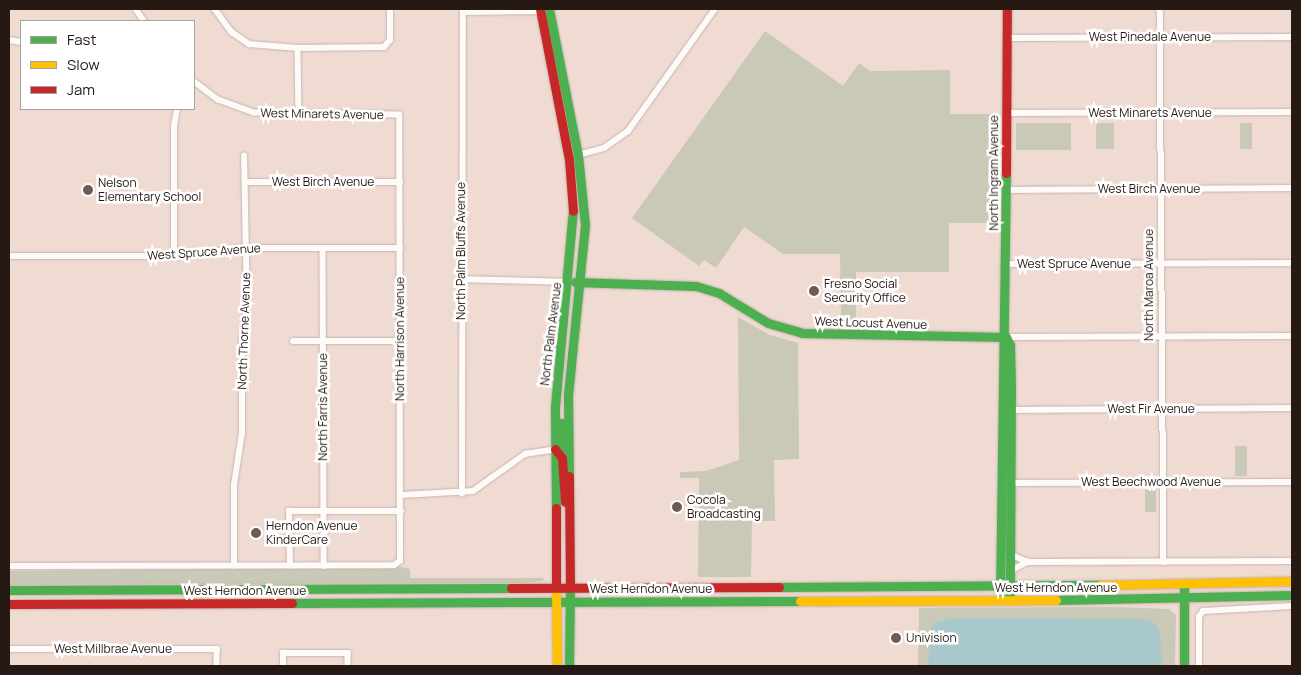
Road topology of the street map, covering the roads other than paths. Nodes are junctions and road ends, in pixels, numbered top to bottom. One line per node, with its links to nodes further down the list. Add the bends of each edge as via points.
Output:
1 (136, 9): 9 (street)
2 (390, 9): 13 (street, via 388,44 379,48)
3 (715, 9): 22 (street, via 628,131 604,148)
4 (1007, 9): 12 (main road, North Ingram Avenue)
5 (1160, 9): 10 (street, North Maroa Avenue)
6 (218, 10): 13 (street, via 232,32 249,44)
7 (463, 10): 8 (street); 37 (street, North Palm Bluffs Avenue)
8 (545, 10): 15 (main road, North Palm Avenue); 22 (main road, North Palm Avenue)
9 (143, 20)
10 (1160, 37): 11 (street, West Pinedale Avenue); 12 (street, West Pinedale Avenue); 19 (street, North Maroa Avenue)
11 (1292, 37)
12 (1007, 38): 18 (main road, North Ingram Avenue)
13 (298, 48): 21 (street)
14 (195, 83): 21 (street, West Minarets Avenue, via 218,100 240,110)
15 (554, 88): 22 (main road, via 563,109 573,152); 38 (main road, North Palm Avenue, via 573,188)
16 (177, 110): 33 (street, via 174,126)
17 (1292, 112): 19 (street, West Minarets Avenue)
18 (1007, 113): 19 (street, West Minarets Avenue); 28 (main road, North Ingram Avenue)
19 (1161, 113): 27 (street, North Maroa Avenue)
20 (399, 115): 21 (street, West Minarets Avenue); 25 (street, North Harrison Avenue)
21 (299, 116)
22 (578, 155): 38 (main road, North Palm Avenue, via 585,225)
23 (244, 156): 24 (street, North Thorne Avenue)
24 (247, 182): 25 (street, West Birch Avenue); 29 (street, North Thorne Avenue)
25 (400, 182): 31 (street, North Harrison Avenue)
26 (1292, 188): 27 (street, West Birch Avenue)
27 (1161, 189): 28 (street, West Birch Avenue); 36 (street, North Maroa Avenue)
28 (1006, 190): 35 (main road, North Ingram Avenue)
29 (247, 248): 30 (street, West Spruce Avenue); 33 (street, West Spruce Avenue); 67 (street, North Thorne Avenue, via 247,308 242,340 242,433 234,485)
30 (323, 248): 31 (street, West Spruce Avenue); 43 (street, North Farris Avenue)
31 (400, 248): 44 (street, North Harrison Avenue)
32 (9, 256): 33 (street, West Spruce Avenue)
33 (174, 256)
34 (1292, 263): 36 (street, West Spruce Avenue)
35 (1007, 264): 36 (street, West Spruce Avenue); 40 (main road, North Ingram Avenue)
36 (1162, 264): 41 (street, North Maroa Avenue)
37 (461, 279): 38 (street, West Locust Avenue); 55 (street, North Palm Bluffs Avenue)
38 (575, 282): 40 (main road, West Locust Avenue, via 696,286 719,293 766,322 802,333); 45 (main road, North Palm Avenue); 50 (main road, North Palm Avenue)
39 (1292, 336): 41 (street, West Locust Avenue)
40 (1006, 337): 41 (street, West Locust Avenue); 48 (main road, North Ingram Avenue, via 1010,345); 51 (main road, North Ingram Avenue, via 1002,346)
41 (1162, 337): 47 (street, North Maroa Avenue)
42 (293, 341): 43 (street)
43 (323, 341): 44 (street); 57 (street, North Farris Avenue)
44 (400, 341): 56 (street, North Harrison Avenue)
45 (557, 388): 49 (main road, North Palm Avenue); 50 (main road, via 561,396 562,442)
46 (1292, 408): 47 (street, West Fir Avenue)
47 (1163, 409): 48 (street, West Fir Avenue); 52 (street, North Maroa Avenue)
48 (1010, 410): 54 (main road, North Ingram Avenue)
49 (555, 449): 55 (street, via 529,452 484,486); 59 (main road, via 562,458 563,498); 75 (main road, North Palm Avenue)
50 (568, 451): 59 (main road, North Palm Avenue)
51 (1001, 466): 60 (main road, via 1006,472); 73 (main road, North Ingram Avenue)
52 (1163, 482): 53 (street, West Beechwood Avenue); 54 (street, West Beechwood Avenue); 65 (street, North Maroa Avenue)
53 (1292, 482)
54 (1010, 483): 60 (main road, North Ingram Avenue)
55 (462, 494): 56 (street)
56 (401, 495): 58 (street, North Harrison Avenue)
57 (323, 511): 58 (street); 68 (street, via 289,511); 69 (street, North Farris Avenue)
58 (401, 511): 63 (street, North Harrison Avenue)
59 (569, 512): 76 (main road, North Palm Avenue)
60 (1009, 515): 61 (main road, North Ingram Avenue)
61 (1010, 553): 64 (street, West Herndon Avenue); 70 (main road, North Ingram Avenue)
62 (1292, 561): 65 (street, West Herndon Avenue)
63 (399, 562): 69 (street, West Herndon Avenue)
64 (1028, 562): 65 (street, West Herndon Avenue); 70 (street, West Herndon Avenue)
65 (1164, 562)
66 (9, 566): 67 (street, West Herndon Avenue)
67 (234, 566): 68 (street, West Herndon Avenue)
68 (290, 566): 69 (street, West Herndon Avenue)
69 (324, 566)
70 (1010, 571): 74 (main road, North Ingram Avenue)
71 (1292, 581): 72 (main road, West Herndon Avenue)
72 (1184, 585): 74 (main road, West Herndon Avenue); 81 (main road)
73 (999, 586): 74 (main road, West Herndon Avenue); 76 (main road, West Herndon Avenue); 79 (main road, North Ingram Avenue)
74 (1010, 586): 80 (main road, North Ingram Avenue)
75 (556, 587): 76 (main road, West Herndon Avenue); 77 (main road, West Herndon Avenue); 82 (main road, North Palm Avenue)
76 (570, 587): 83 (main road, North Palm Avenue)
77 (9, 590)
78 (1292, 596): 81 (main road, West Herndon Avenue)
79 (1000, 600): 80 (main road, West Herndon Avenue); 83 (main road, West Herndon Avenue)
80 (1010, 600): 81 (main road, West Herndon Avenue)
81 (1184, 600): 92 (main road)
82 (556, 602): 83 (main road, West Herndon Avenue); 84 (main road, West Herndon Avenue); 90 (main road, North Palm Avenue)
83 (570, 602): 91 (main road, North Palm Avenue)
84 (9, 604)
85 (1292, 606): 93 (street, via 1203,611 1199,617)
86 (9, 649): 87 (street, West Millbrae Avenue, via 217,649)
87 (217, 666)
88 (283, 666): 89 (street, via 283,653 348,653)
89 (348, 666)
90 (557, 666)
91 (570, 666)
92 (1184, 666)
93 (1199, 666)

